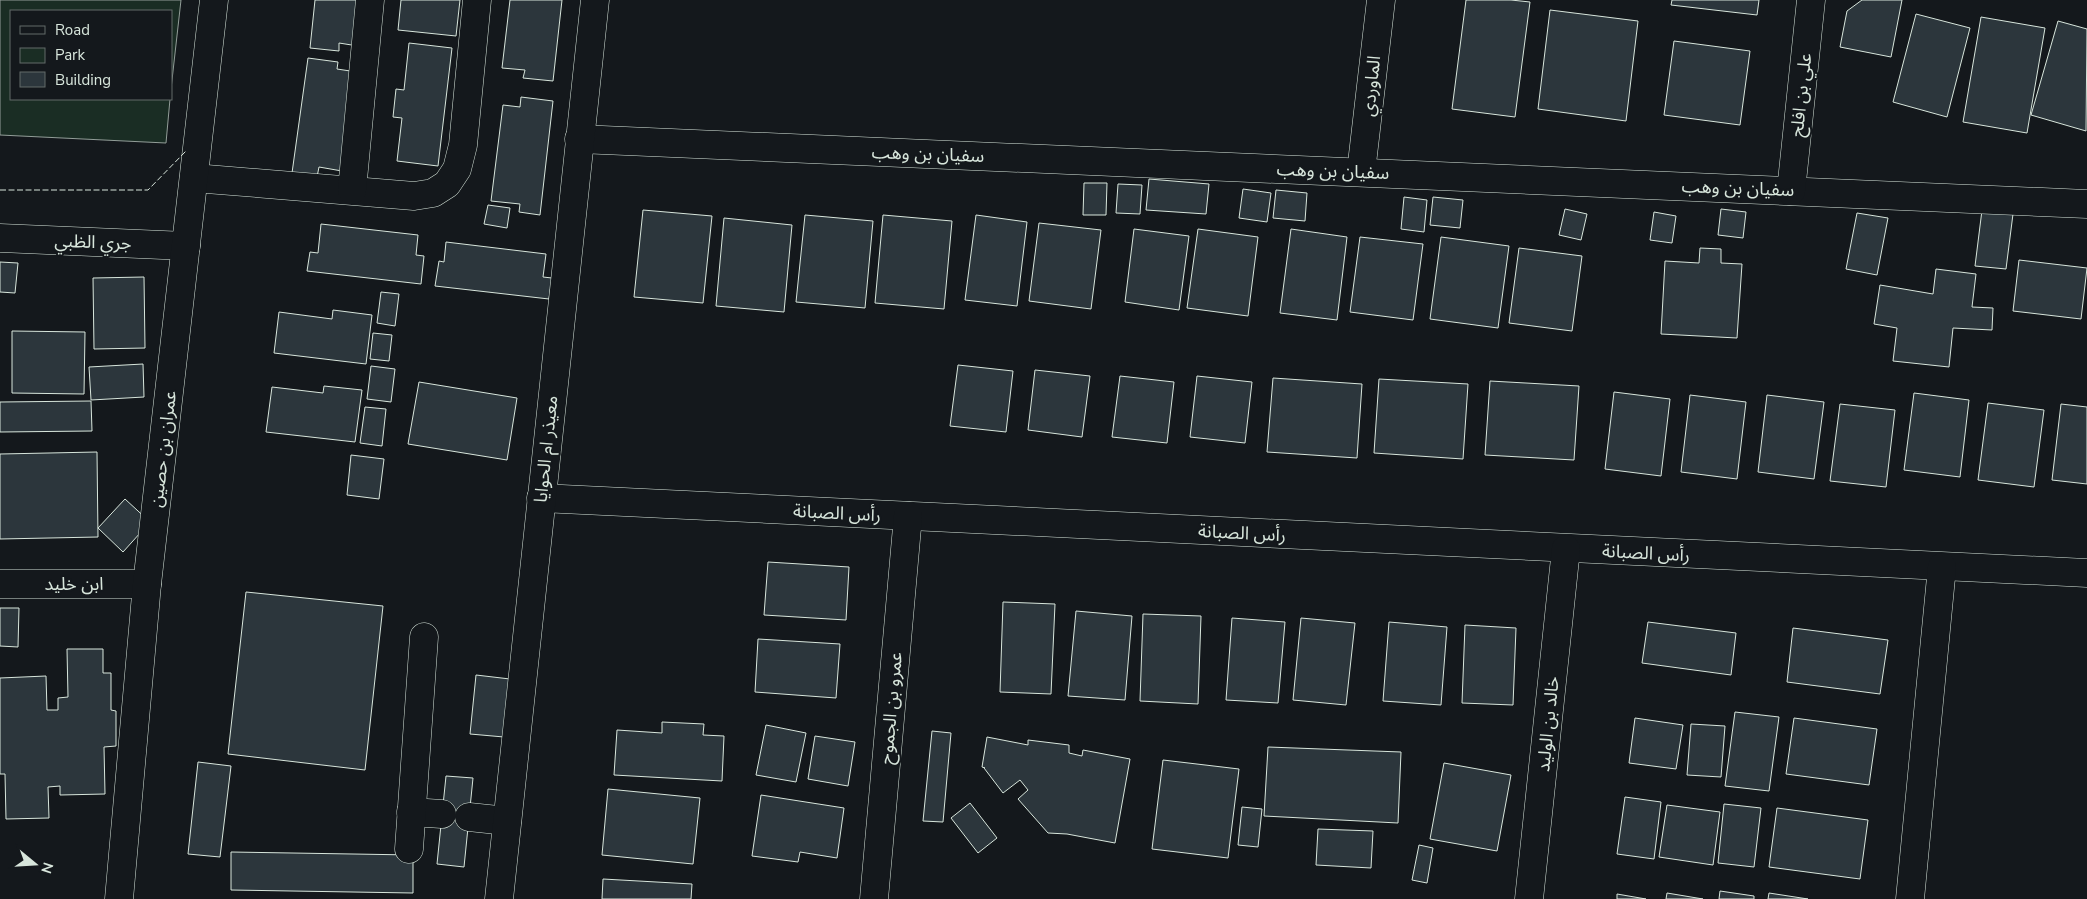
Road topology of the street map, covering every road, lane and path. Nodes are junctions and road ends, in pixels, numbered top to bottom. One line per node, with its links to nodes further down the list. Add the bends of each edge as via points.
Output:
1 (214, 0): 9 (street, عمران بن حصين)
2 (370, 0): 10 (street)
3 (477, 0): 10 (street, via 463,145 457,169 447,184 433,193 414,196)
4 (595, 0): 7 (street, معيذر ام الحوايا)
5 (1381, 0): 8 (street, الماوردي)
6 (1811, 0): 11 (street, علي بن افلح)
7 (579, 139): 8 (street, سفيان بن وهب); 15 (street, معيذر ام الحوايا)
8 (1361, 172): 11 (street, سفيان بن وهب)
9 (194, 178): 10 (street); 14 (street, عمران بن حصين)
10 (352, 190)
11 (1791, 191): 12 (street, سفيان بن وهب)
12 (2087, 204)
13 (0, 238): 14 (street, جري الظبي)
14 (186, 246): 21 (street, عمران بن حصين)
15 (541, 498): 16 (street, رأس الصبانة); 26 (street, معيذر ام الحوايا)
16 (908, 516): 17 (street, رأس الصبانة); 30 (street, عمرو بن الجموح)
17 (1566, 549): 18 (street, رأس الصبانة); 31 (street, خالد بن الوليد)
18 (1942, 567): 19 (street, رأس الصبانة); 32 (street)
19 (2087, 573)
20 (0, 584): 21 (street, ابن خليد)
21 (147, 584): 28 (street, عمران بن حصين)
22 (424, 638): 23 (street)
23 (411, 812): 24 (street); 27 (street)
24 (442, 814)
25 (469, 817): 26 (street)
26 (507, 821): 29 (street, معيذر ام الحوايا)
27 (409, 849)
28 (119, 899)
29 (499, 899)
30 (874, 899)
31 (1529, 899)
32 (1910, 899)

